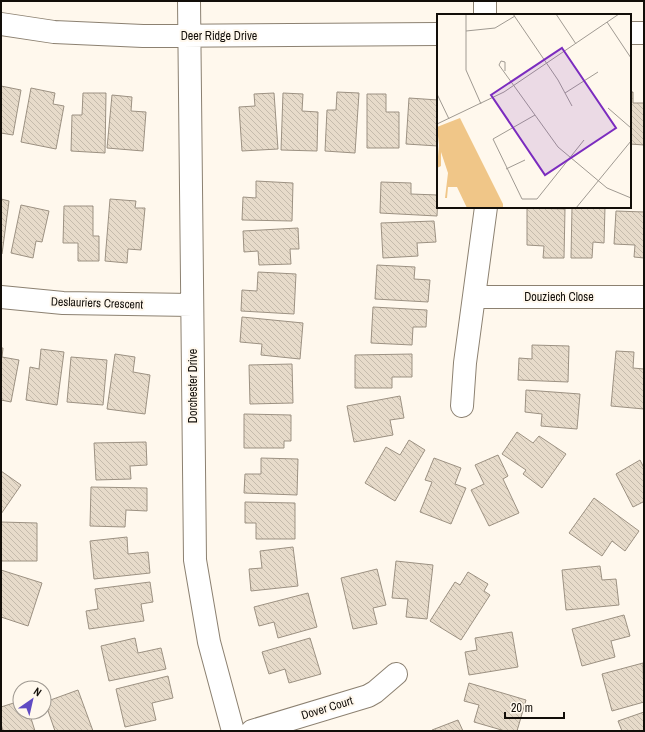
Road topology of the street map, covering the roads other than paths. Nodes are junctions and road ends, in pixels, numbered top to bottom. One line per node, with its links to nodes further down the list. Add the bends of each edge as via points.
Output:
1 (189, 1): 8 (street, Dorchester Drive)
2 (485, 1): 3 (street)
3 (485, 14)
4 (1, 24): 8 (street, Deer Ridge Drive, via 54,32)
5 (631, 33): 6 (street)
6 (644, 33)
7 (437, 34): 8 (street, Deer Ridge Drive)
8 (189, 36): 13 (street, Dorchester Drive)
9 (486, 208): 11 (street)
10 (1, 297): 13 (street, Deslauriers Crescent, via 71,304)
11 (474, 297): 12 (street, Douziech Close); 14 (street)
12 (644, 297)
13 (192, 305): 16 (street, Dorchester Drive, via 195,560 209,642)
14 (462, 406)
15 (396, 674): 17 (street, Dover Court, via 368,696)
16 (233, 731)
17 (252, 731)

